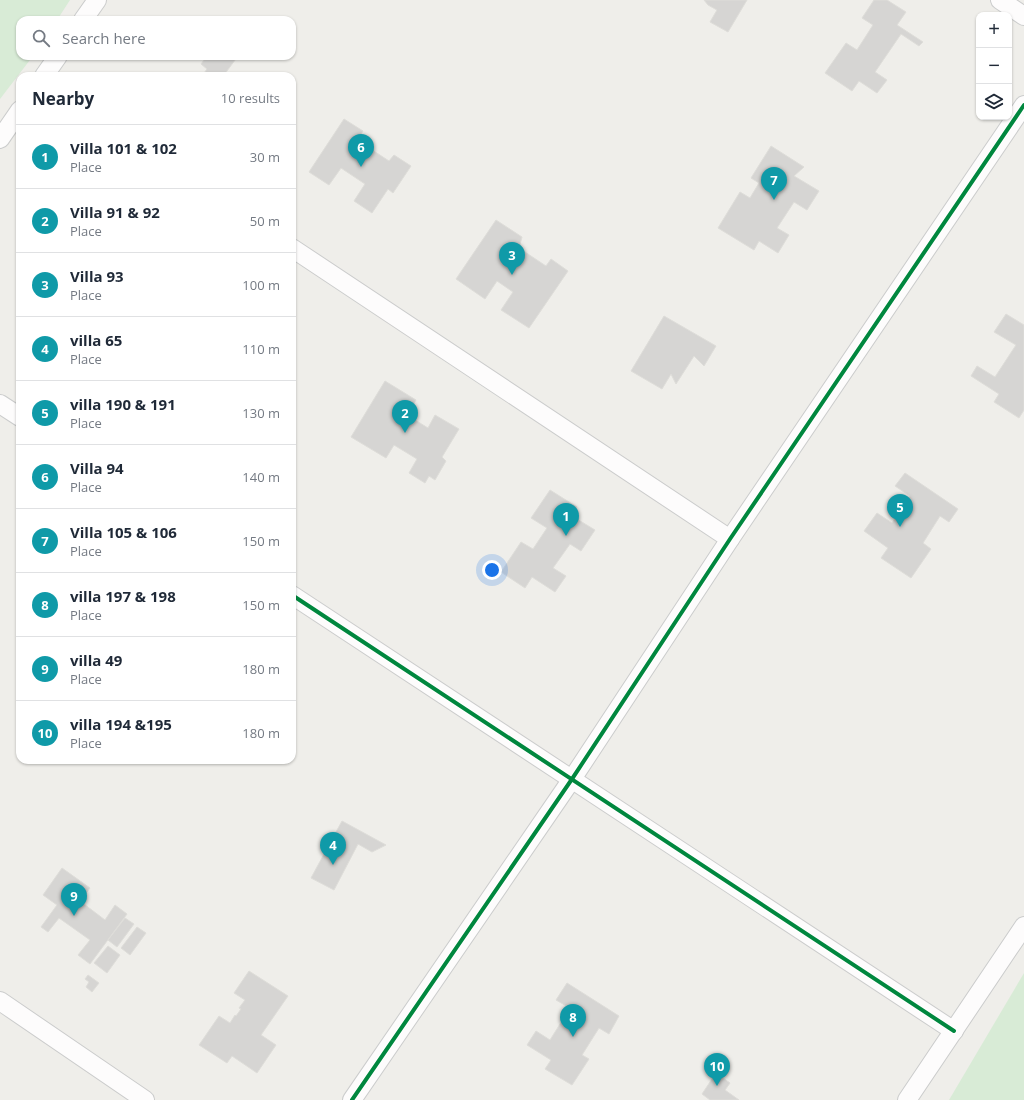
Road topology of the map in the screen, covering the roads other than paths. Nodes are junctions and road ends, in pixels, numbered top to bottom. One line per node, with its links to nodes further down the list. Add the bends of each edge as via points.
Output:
1 (97, 0): 3 (street)
2 (1000, 0): 4 (street)
3 (86, 16)
4 (1024, 16)
5 (55, 60): 6 (street)
6 (47, 72)
7 (1024, 105): 13 (street)
8 (16, 116): 9 (street)
9 (0, 139)
10 (296, 251): 13 (street)
11 (0, 404): 12 (street)
12 (16, 414)
13 (730, 539): 15 (street)
14 (296, 598): 15 (street)
15 (572, 779): 18 (street); 20 (street)
16 (1024, 926): 18 (street)
17 (0, 1001): 19 (street)
18 (954, 1031): 21 (street)
19 (145, 1100)
20 (352, 1100)
21 (907, 1100)

